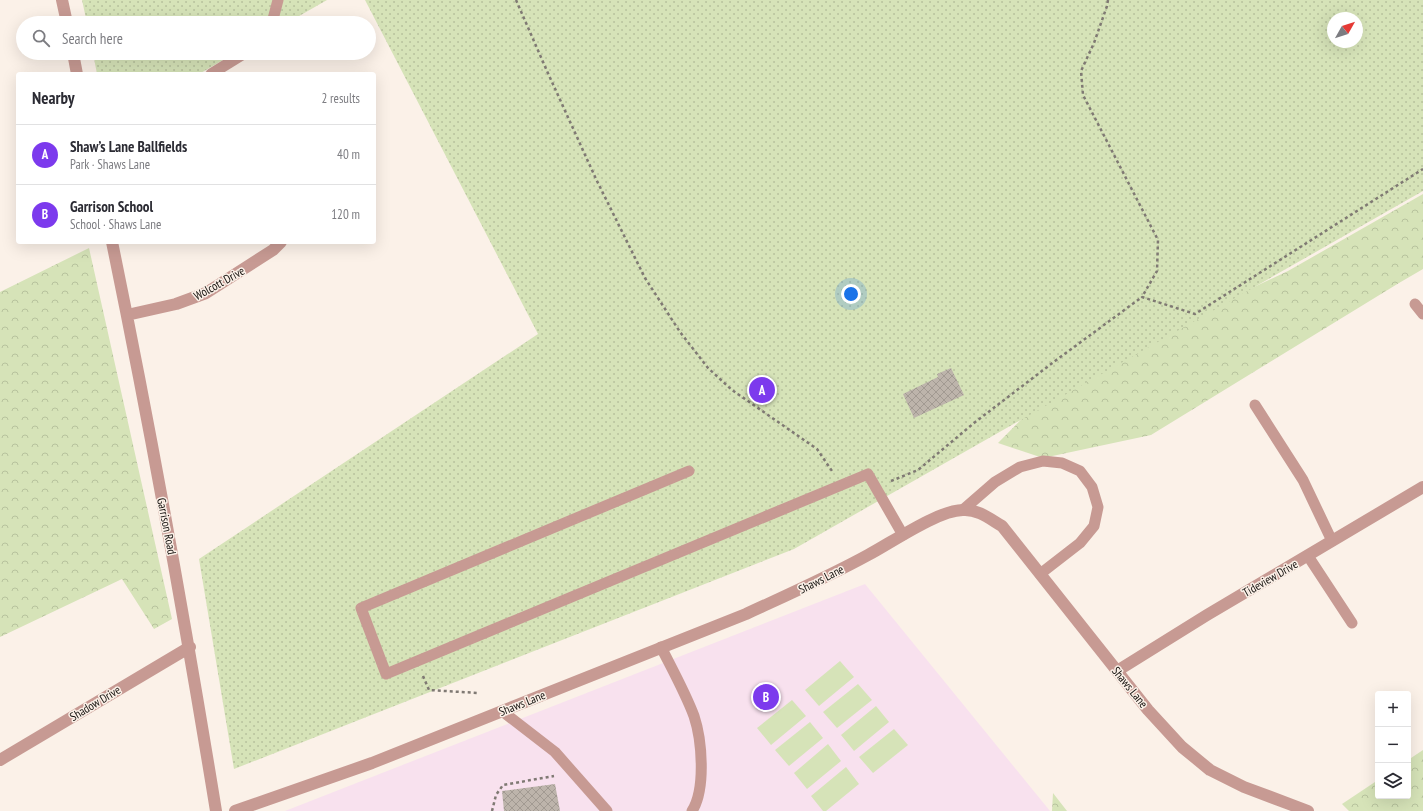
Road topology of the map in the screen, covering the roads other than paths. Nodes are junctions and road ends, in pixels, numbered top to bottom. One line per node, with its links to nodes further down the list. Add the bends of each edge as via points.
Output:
1 (62, 0): 3 (street)
2 (278, 0): 4 (lane)
3 (65, 16)
4 (274, 16)
5 (74, 60): 7 (street)
6 (234, 60): 8 (lane)
7 (77, 72)
8 (214, 72)
9 (112, 244): 13 (street, Garrison Road)
10 (279, 244): 13 (street, Wolcott Drive, via 206,293 176,304)
11 (1415, 304): 12 (lane)
12 (1423, 314)
13 (127, 315): 23 (street, Garrison Road)
14 (1255, 405): 19 (lane, via 1303,480)
15 (689, 471): 18 (lane, via 361,608 386,674 868,474)
16 (1423, 487): 19 (street, Tideview Drive)
17 (964, 509): 18 (street, Shaws Lane, via 945,513); 21 (street, Shaws Lane, via 984,514 1002,526); 21 (lane, via 995,482 1020,467 1043,460 1062,463 1080,471 1092,487 1098,507 1094,526 1080,544)
18 (903, 535): 24 (street, Shaws Lane, via 795,592)
19 (1332, 541): 20 (street, Tideview Drive)
20 (1308, 556): 22 (lane); 25 (street, Tideview Drive, via 1206,615)
21 (1040, 574): 25 (street, Shaws Lane)
22 (1352, 623)
23 (190, 647): 27 (street, Shadow Drive); 28 (street, Garrison Road)
24 (661, 647): 26 (street, Shaws Lane); 31 (lane, via 694,716 700,743 700,790)
25 (1117, 671): 32 (street, Shaws Lane, via 1182,747 1210,770 1244,787)
26 (502, 711): 29 (street, Shaws Lane, via 372,763); 30 (lane, via 555,752)
27 (0, 760)
28 (216, 811)
29 (235, 811)
30 (607, 811)
31 (692, 811)
32 (1308, 811)

